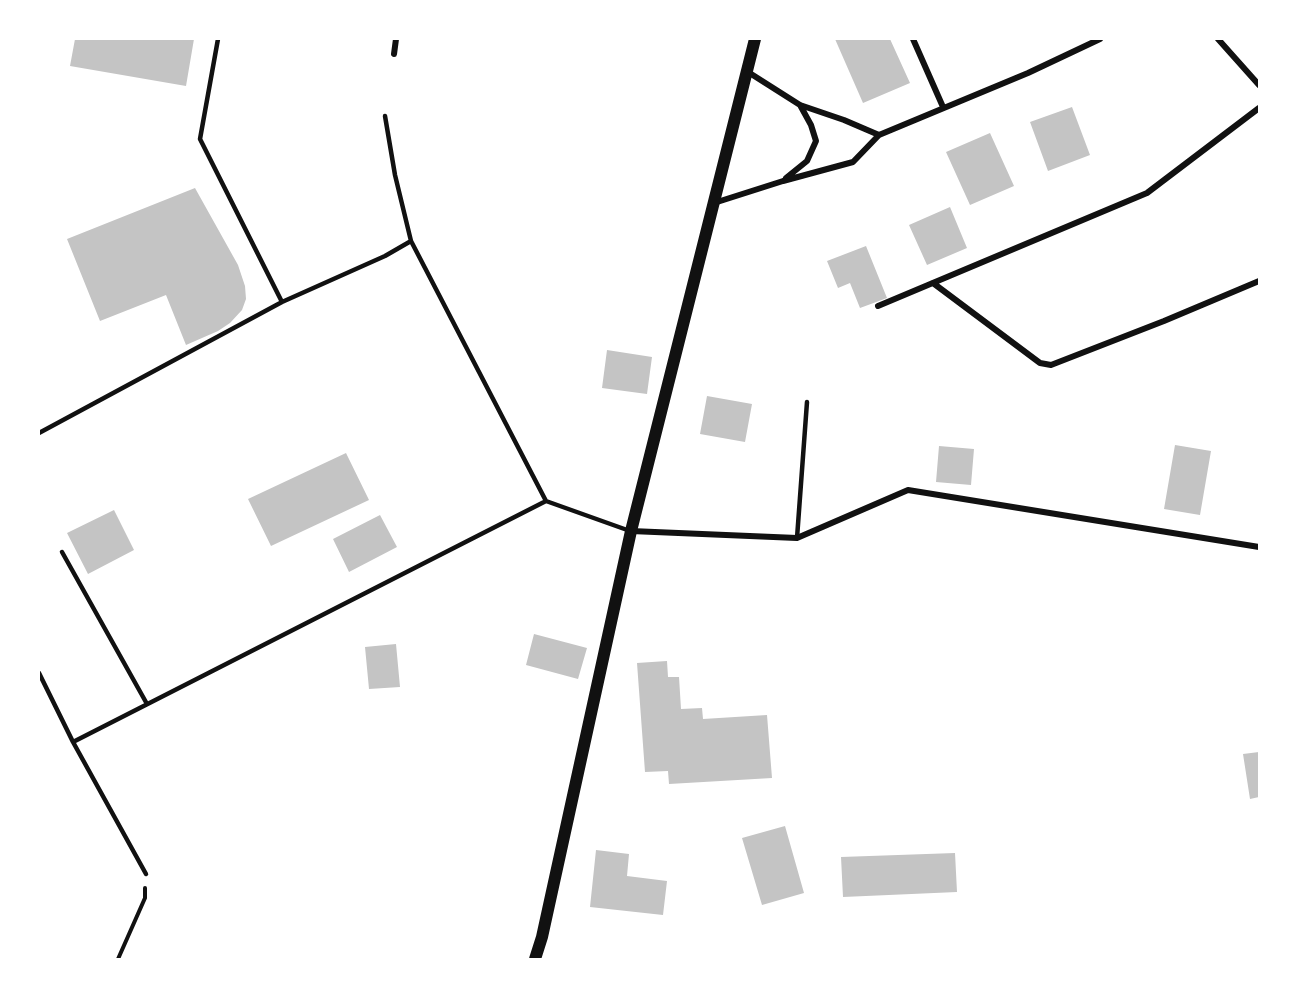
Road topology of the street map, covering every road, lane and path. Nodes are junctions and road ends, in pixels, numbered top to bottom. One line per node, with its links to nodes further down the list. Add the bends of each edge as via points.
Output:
1 (218, 39): 20 (lane, via 200,139)
2 (396, 39): 7 (street)
3 (755, 39): 8 (main road)
4 (913, 39): 11 (street)
5 (1100, 39): 11 (street)
6 (1218, 39): 9 (street)
7 (394, 54)
8 (748, 72): 10 (street); 16 (main road)
9 (1259, 85)
10 (800, 105): 14 (street); 15 (street, via 816,141 807,161)
11 (943, 107): 14 (street)
12 (1259, 108): 19 (street, via 1147,193)
13 (386, 116): 17 (lane, via 394,175)
14 (879, 135): 15 (street, via 853,162)
15 (783, 181): 16 (street)
16 (714, 203): 25 (main road)
17 (411, 242): 20 (lane); 24 (lane)
18 (1259, 281): 19 (street, via 1052,365 1040,363)
19 (933, 283): 21 (street)
20 (282, 302): 23 (lane)
21 (878, 306)
22 (807, 402): 26 (lane)
23 (39, 434)
24 (546, 501): 25 (lane); 30 (lane)
25 (632, 531): 26 (street); 34 (main road)
26 (797, 537): 27 (street, via 908,490)
27 (1259, 547)
28 (62, 552): 30 (lane)
29 (39, 673): 31 (lane)
30 (147, 704): 31 (lane)
31 (73, 742): 32 (lane)
32 (146, 874): 33 (path, via 145,898)
33 (118, 959)
34 (536, 959)

